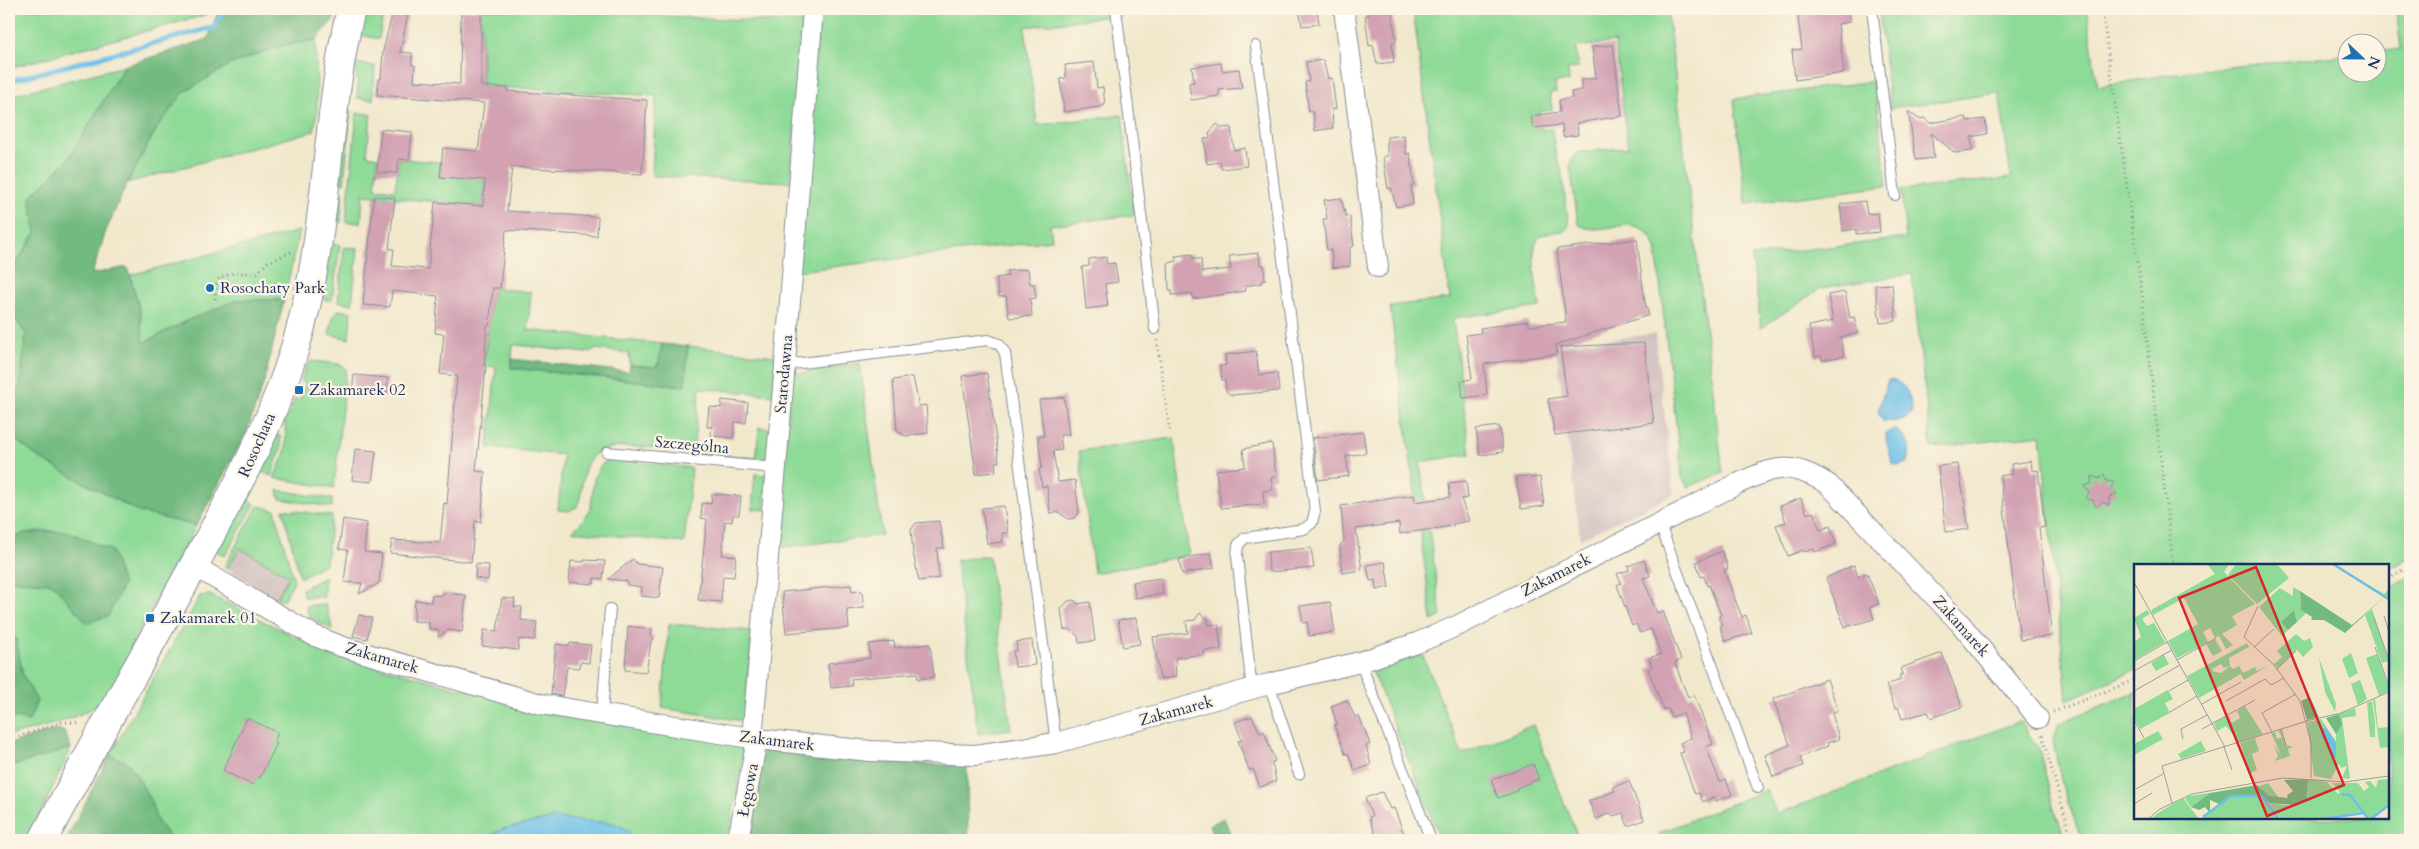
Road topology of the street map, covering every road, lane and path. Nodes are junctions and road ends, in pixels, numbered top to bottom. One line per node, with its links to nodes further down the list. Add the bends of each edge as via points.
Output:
1 (351, 9): 9 (street, Rosochata, via 340,54)
2 (813, 9): 13 (street, Starodawna)
3 (1116, 9): 12 (lane)
4 (1344, 9): 10 (street)
5 (1872, 9): 8 (lane)
6 (2102, 9): 18 (path, via 2141,286)
7 (1256, 46): 25 (lane, via 1315,511 1312,523 1304,529 1245,538 1238,545 1237,556)
8 (1895, 195)
9 (318, 236): 11 (path, via 304,247 268,262 257,273 234,273 219,278); 19 (street, Rosochata, via 300,333 271,416 246,471)
10 (1378, 267)
11 (215, 299)
12 (1155, 330): 14 (path)
13 (785, 365): 16 (street, Starodawna); 31 (lane, via 988,340 999,344 1005,352)
14 (1170, 432)
15 (607, 452): 16 (lane, Szczególna)
16 (775, 468): 29 (street, Starodawna)
17 (1659, 522): 23 (street, Zakamarek, via 1459,625 1418,643); 27 (street, Zakamarek, via 1770,469 1790,468 1811,474 1828,484 1959,622); 33 (lane)
18 (2172, 564)
19 (194, 566): 26 (street, Zakamarek, via 314,635 340,646 541,704); 28 (street, Rosochata)
20 (2410, 566): 21 (path)
21 (2389, 577)
22 (610, 609): 26 (lane)
23 (1360, 662): 25 (street, Zakamarek); 36 (lane)
24 (2134, 680): 27 (path)
25 (1260, 687): 31 (street, Zakamarek); 32 (lane)
26 (602, 714): 29 (street, Zakamarek)
27 (2038, 718): 37 (path)
28 (101, 734): 30 (path, via 78,721 62,722); 34 (street, Rosochata)
29 (755, 739): 31 (street, Zakamarek, via 870,752 975,755); 35 (street, Łęgowa)
30 (9, 740)
31 (1056, 743)
32 (1299, 774)
33 (1758, 788)
34 (43, 840)
35 (738, 840)
36 (1431, 840)
37 (2072, 840)

